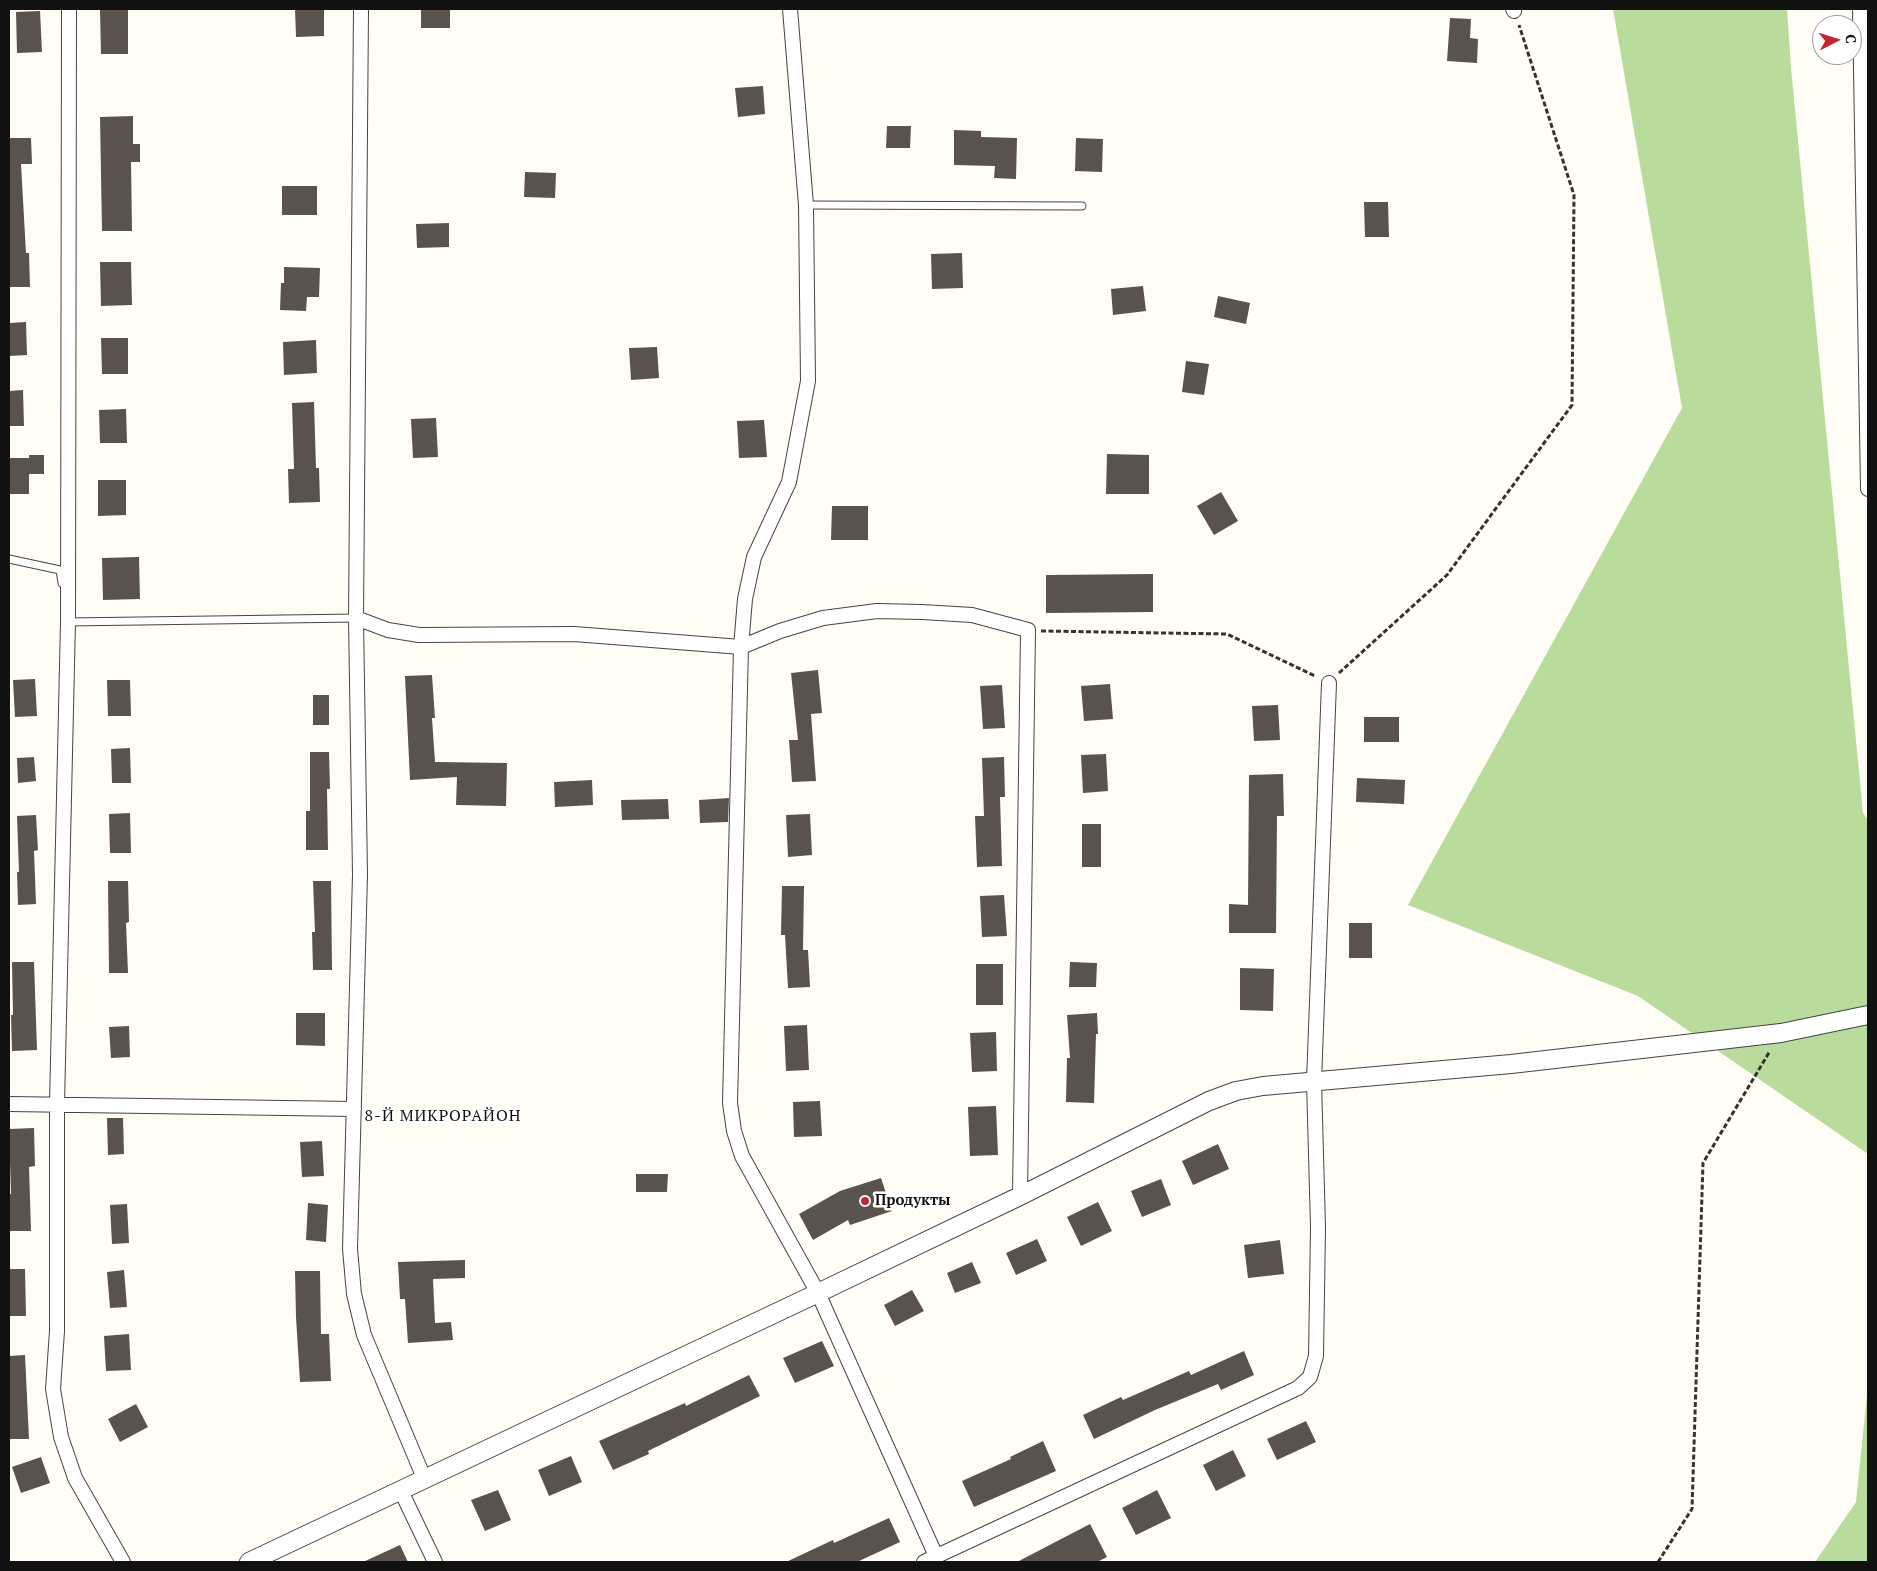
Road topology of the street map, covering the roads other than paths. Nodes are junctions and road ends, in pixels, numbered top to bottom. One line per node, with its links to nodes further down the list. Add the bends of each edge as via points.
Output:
1 (68, 9): 10 (street)
2 (361, 9): 9 (street)
3 (790, 9): 5 (street)
4 (1860, 9): 7 (street)
5 (806, 204): 6 (lane); 11 (street, via 808,381 789,482 754,557 745,599)
6 (1082, 206)
7 (1868, 489)
8 (9, 559): 10 (lane, via 60,570)
9 (356, 618): 10 (lane); 11 (street, via 388,630 419,635 574,634); 17 (street, via 360,875)
10 (68, 622): 16 (street)
11 (741, 647): 18 (street, via 823,618 877,611 972,615 1028,630); 19 (street, via 731,1112 742,1156)
12 (1329, 683): 14 (street)
13 (1868, 1016): 14 (street, via 1781,1033 1510,1064)
14 (1314, 1081): 18 (street, via 1236,1091 1209,1101); 22 (street, via 1318,1227 1316,1356 1310,1377 1298,1388)
15 (9, 1104): 16 (street)
16 (57, 1104): 17 (street); 23 (street, via 57,1331 53,1389 60,1437 75,1478)
17 (354, 1109): 20 (street, via 350,1249 354,1294 364,1335)
18 (1020, 1196): 19 (street)
19 (818, 1293): 20 (street); 22 (street)
20 (424, 1478): 21 (street)
21 (401, 1491): 24 (street); 25 (street)
22 (930, 1559)
23 (123, 1562)
24 (249, 1562)
25 (435, 1562)

